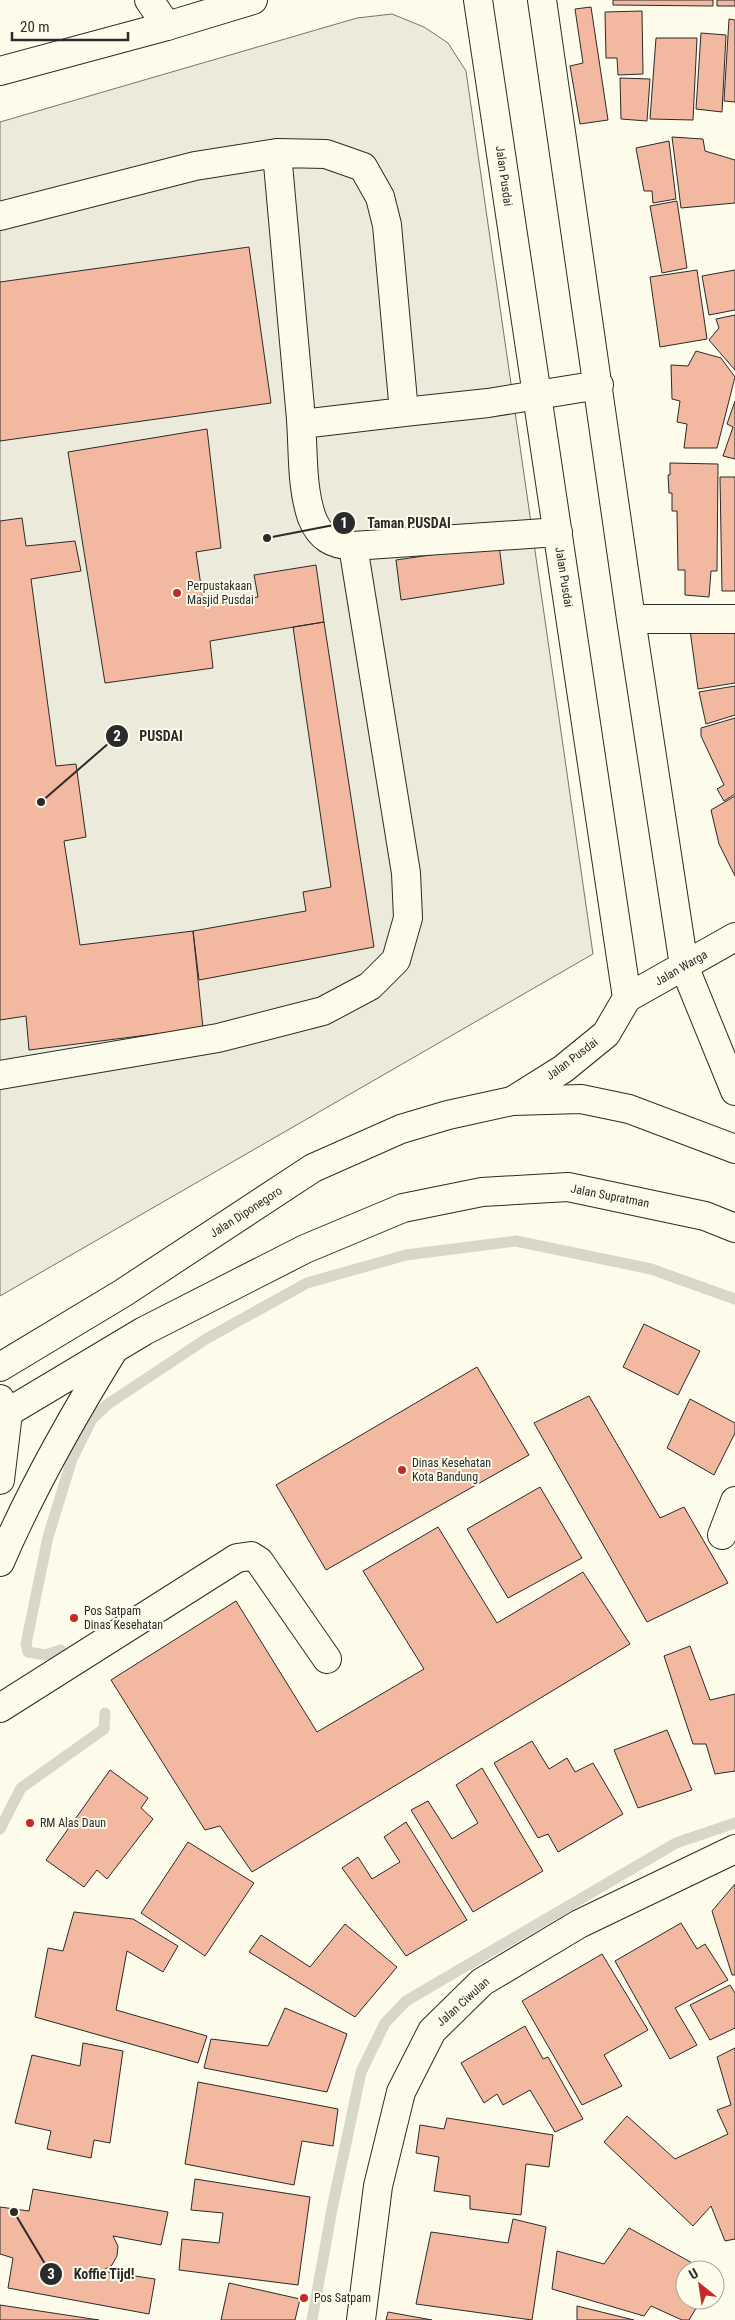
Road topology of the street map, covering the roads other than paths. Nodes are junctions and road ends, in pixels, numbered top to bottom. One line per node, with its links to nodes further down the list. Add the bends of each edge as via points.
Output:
1 (149, 0): 5 (main road)
2 (253, 0): 5 (main road)
3 (478, 0): 10 (main road, Jalan Pusdai)
4 (542, 0): 9 (main road)
5 (168, 26): 6 (main road)
6 (0, 71)
7 (276, 153): 8 (main road, via 195,166); 11 (main road, via 326,154 363,167 380,197 387,225); 12 (main road)
8 (0, 216)
9 (599, 385): 10 (main road); 15 (main road)
10 (537, 395): 11 (main road); 13 (main road, Jalan Pusdai)
11 (404, 412): 12 (main road)
12 (302, 424): 14 (main road, via 306,495 313,519 322,534 335,544)
13 (558, 532): 14 (main road); 19 (main road, Jalan Pusdai)
14 (352, 546): 20 (main road, via 406,873 408,918 396,960 370,986 323,1011 218,1038)
15 (631, 619): 16 (main road); 18 (main road)
16 (735, 619)
17 (735, 937): 18 (main road, Jalan Warga)
18 (684, 966): 19 (main road, Jalan Warga); 21 (main road)
19 (627, 998): 22 (main road, Jalan Pusdai, via 606,1034 563,1068)
20 (0, 1075)
21 (735, 1091)
22 (512, 1101): 23 (main road, via 580,1099 629,1109); 26 (main road, Jalan Diponegoro, via 401,1129 313,1168 123,1293)
23 (735, 1149)
24 (735, 1228): 25 (main road, Jalan Supratman, via 705,1216 568,1187 482,1192 403,1208 305,1249)
25 (115, 1347): 27 (main road); 31 (main road, via 54,1450 22,1510)
26 (0, 1367)
27 (3, 1410): 28 (main road)
28 (0, 1480)
29 (735, 1501): 30 (main road)
30 (722, 1535)
31 (0, 1562)
32 (327, 1659): 33 (main road, via 259,1561 251,1556 237,1558)
33 (0, 1708)
34 (735, 1850): 35 (main road, Jalan Ciwulan, via 579,1924 482,1982 432,2031 401,2092 378,2186)
35 (361, 2320)

